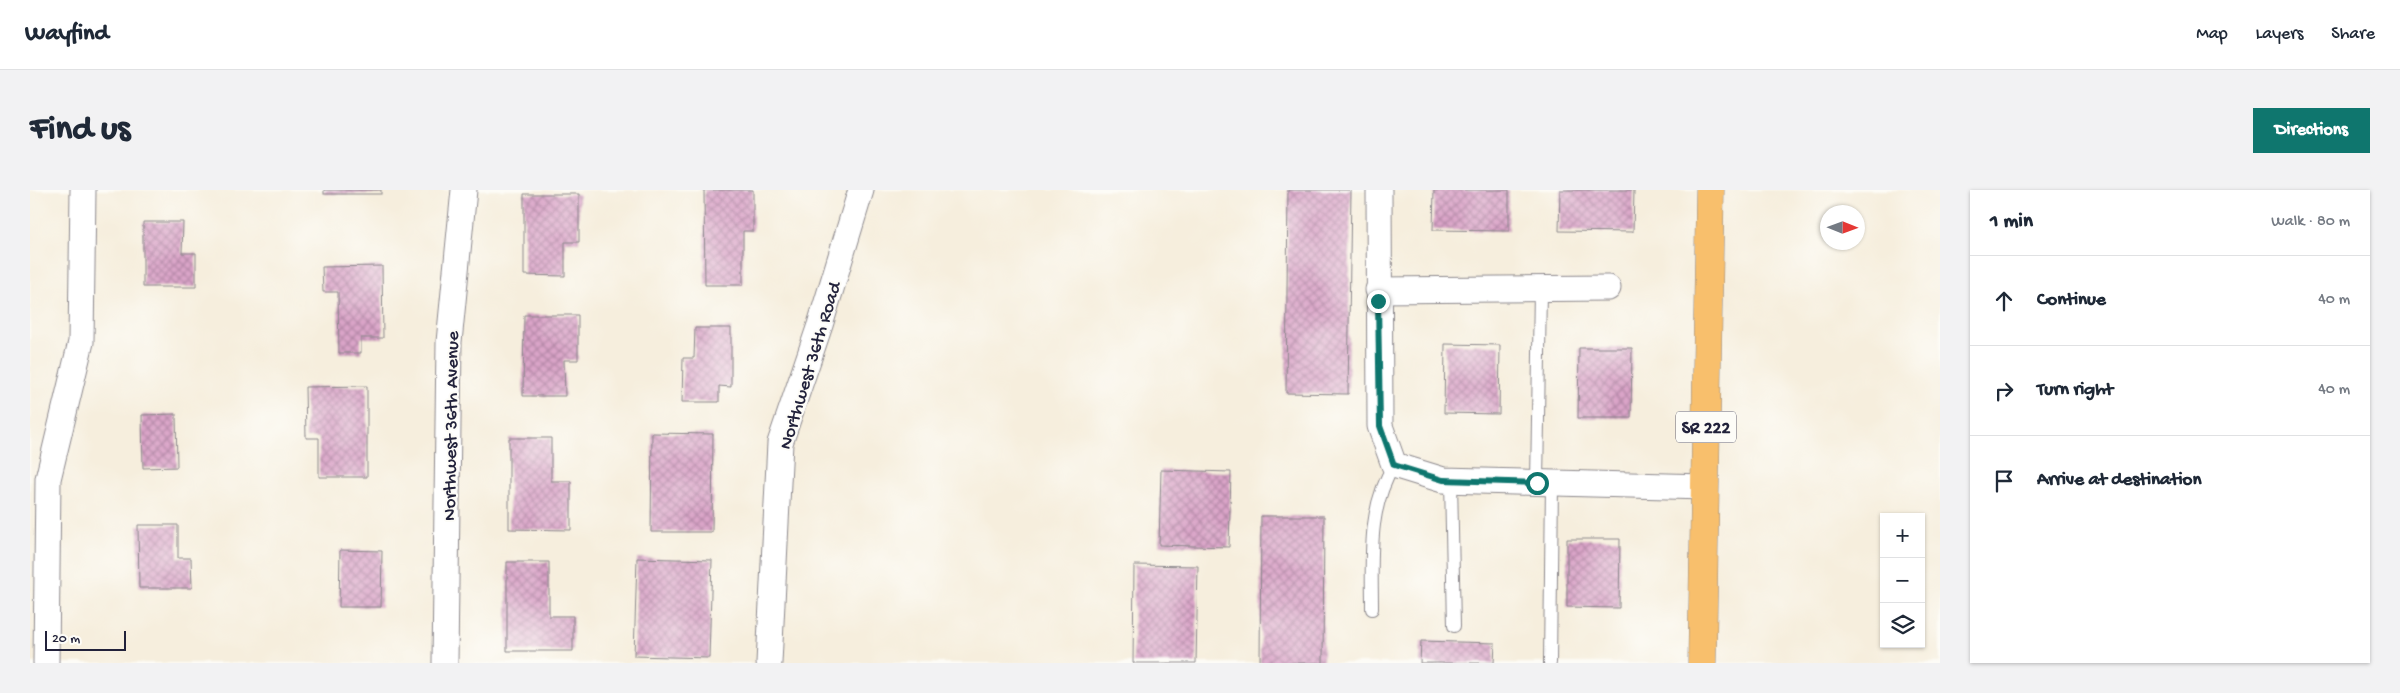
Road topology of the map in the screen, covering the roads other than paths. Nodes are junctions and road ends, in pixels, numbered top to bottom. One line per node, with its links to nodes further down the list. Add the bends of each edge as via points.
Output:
1 (83, 190): 15 (street, via 81,342 48,479)
2 (464, 190): 16 (street, Northwest 36th Avenue, via 449,342)
3 (861, 190): 17 (street, Northwest 36th Road, via 780,443)
4 (1379, 190): 8 (street)
5 (1710, 190): 12 (main road, SR 222)
6 (1608, 288): 7 (street)
7 (1540, 289): 8 (street); 11 (lane)
8 (1378, 290): 9 (street, via 1380,426)
9 (1394, 465): 10 (street); 13 (lane, via 1376,506 1372,535)
10 (1451, 480): 11 (street); 14 (lane)
11 (1545, 483): 12 (street); 18 (lane)
12 (1705, 487): 19 (main road, SR 222)
13 (1372, 609)
14 (1454, 626)
15 (46, 663)
16 (445, 663)
17 (769, 663)
18 (1550, 663)
19 (1702, 663)

